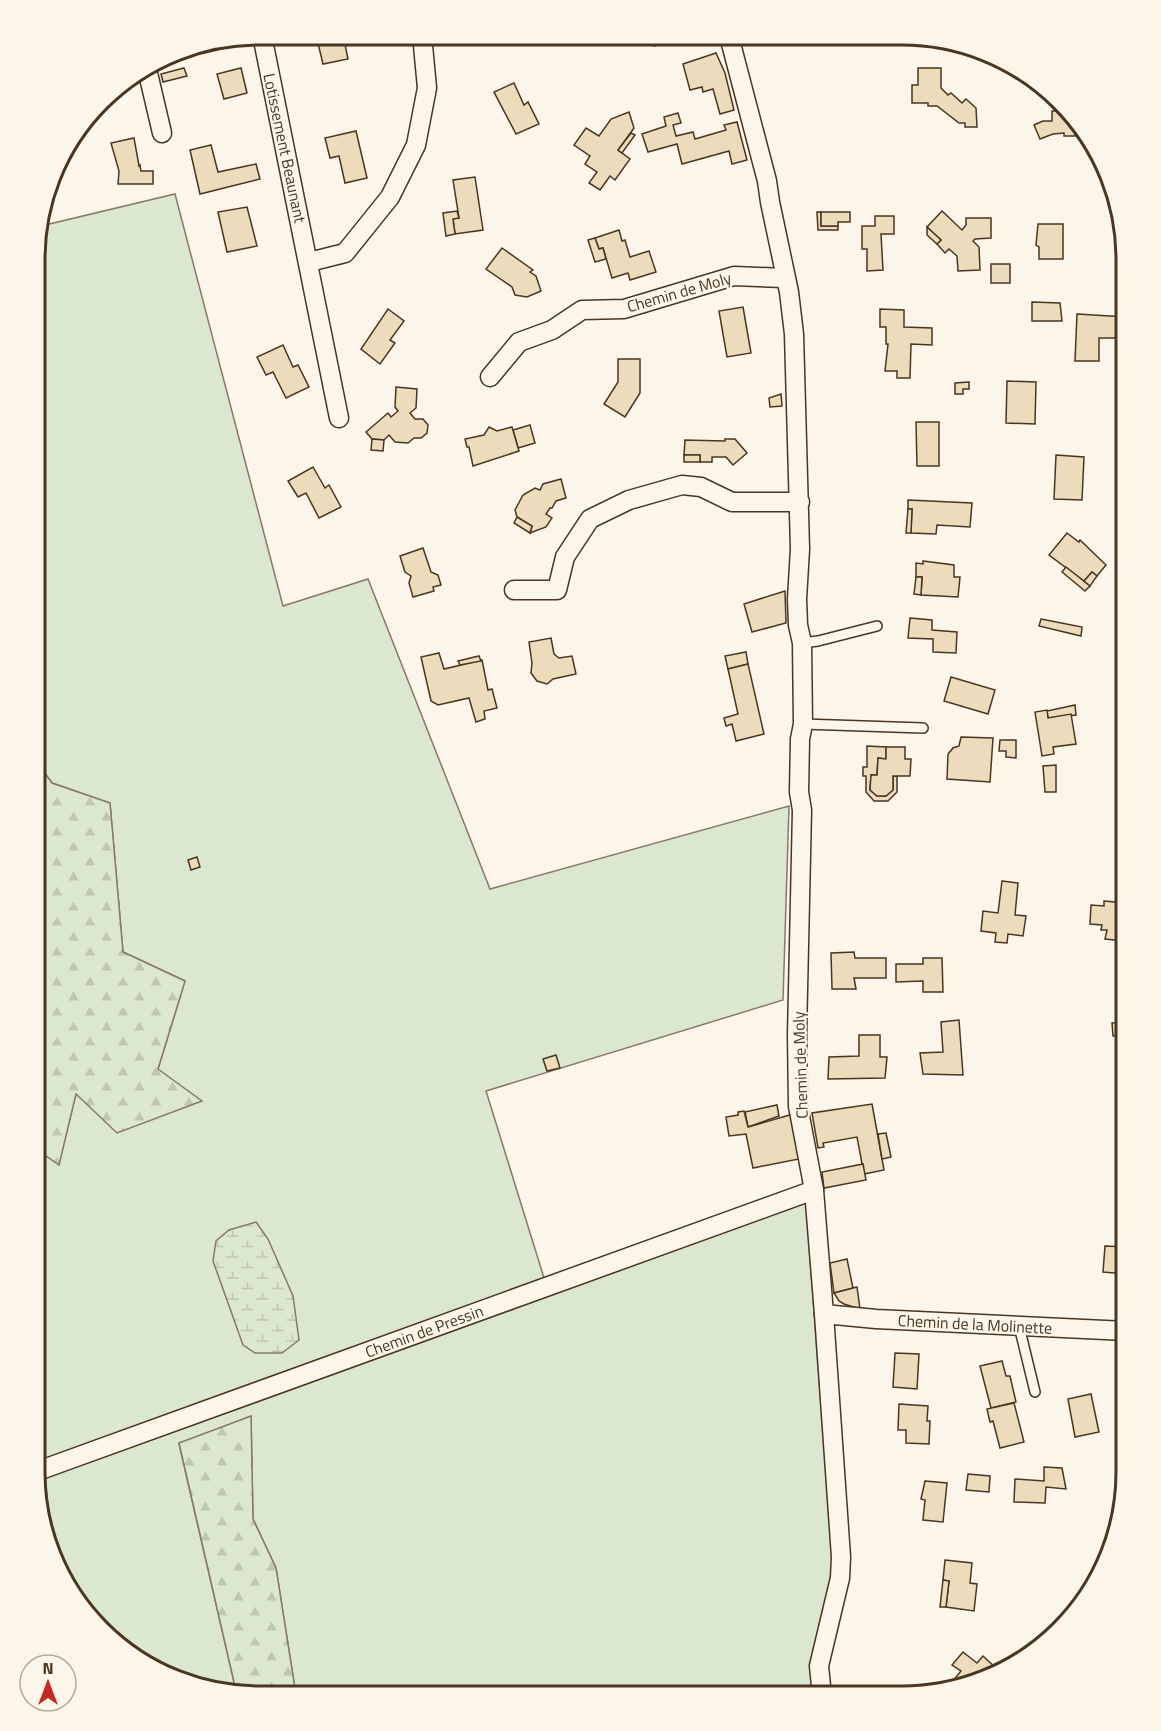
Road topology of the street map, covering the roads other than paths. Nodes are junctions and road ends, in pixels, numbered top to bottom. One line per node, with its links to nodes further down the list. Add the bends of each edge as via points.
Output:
1 (264, 45): 6 (street, Lotissement Beaunant)
2 (423, 45): 6 (street, via 427,88 416,145 390,197 345,254)
3 (731, 45): 7 (street, Chemin de Moly, via 767,181)
4 (149, 76): 5 (street)
5 (162, 133)
6 (309, 262): 9 (street, Lotissement Beaunant)
7 (784, 278): 8 (street, Chemin de Moly, via 734,276 624,309 582,310 552,330 519,342); 10 (street, Chemin de Moly, via 794,334)
8 (490, 377)
9 (339, 418)
10 (800, 502): 11 (street, via 732,502 701,487 682,485 629,500 590,519 565,557 557,590); 13 (street, Chemin de Moly, via 797,599)
11 (514, 590)
12 (877, 626): 13 (lane)
13 (802, 643): 14 (street, Chemin de Moly)
14 (803, 724): 15 (lane); 16 (street, Chemin de Moly, via 798,1106)
15 (923, 729)
16 (814, 1190): 17 (street, Chemin de Moly); 21 (street, Chemin de Pressin)
17 (824, 1314): 18 (street, Chemin de la Molinette); 22 (street, Chemin de Moly, via 841,1557 840,1578 819,1666)
18 (1019, 1326): 19 (street, Chemin de la Molinette); 20 (lane)
19 (1116, 1331)
20 (1035, 1392)
21 (45, 1468)
22 (821, 1686)

